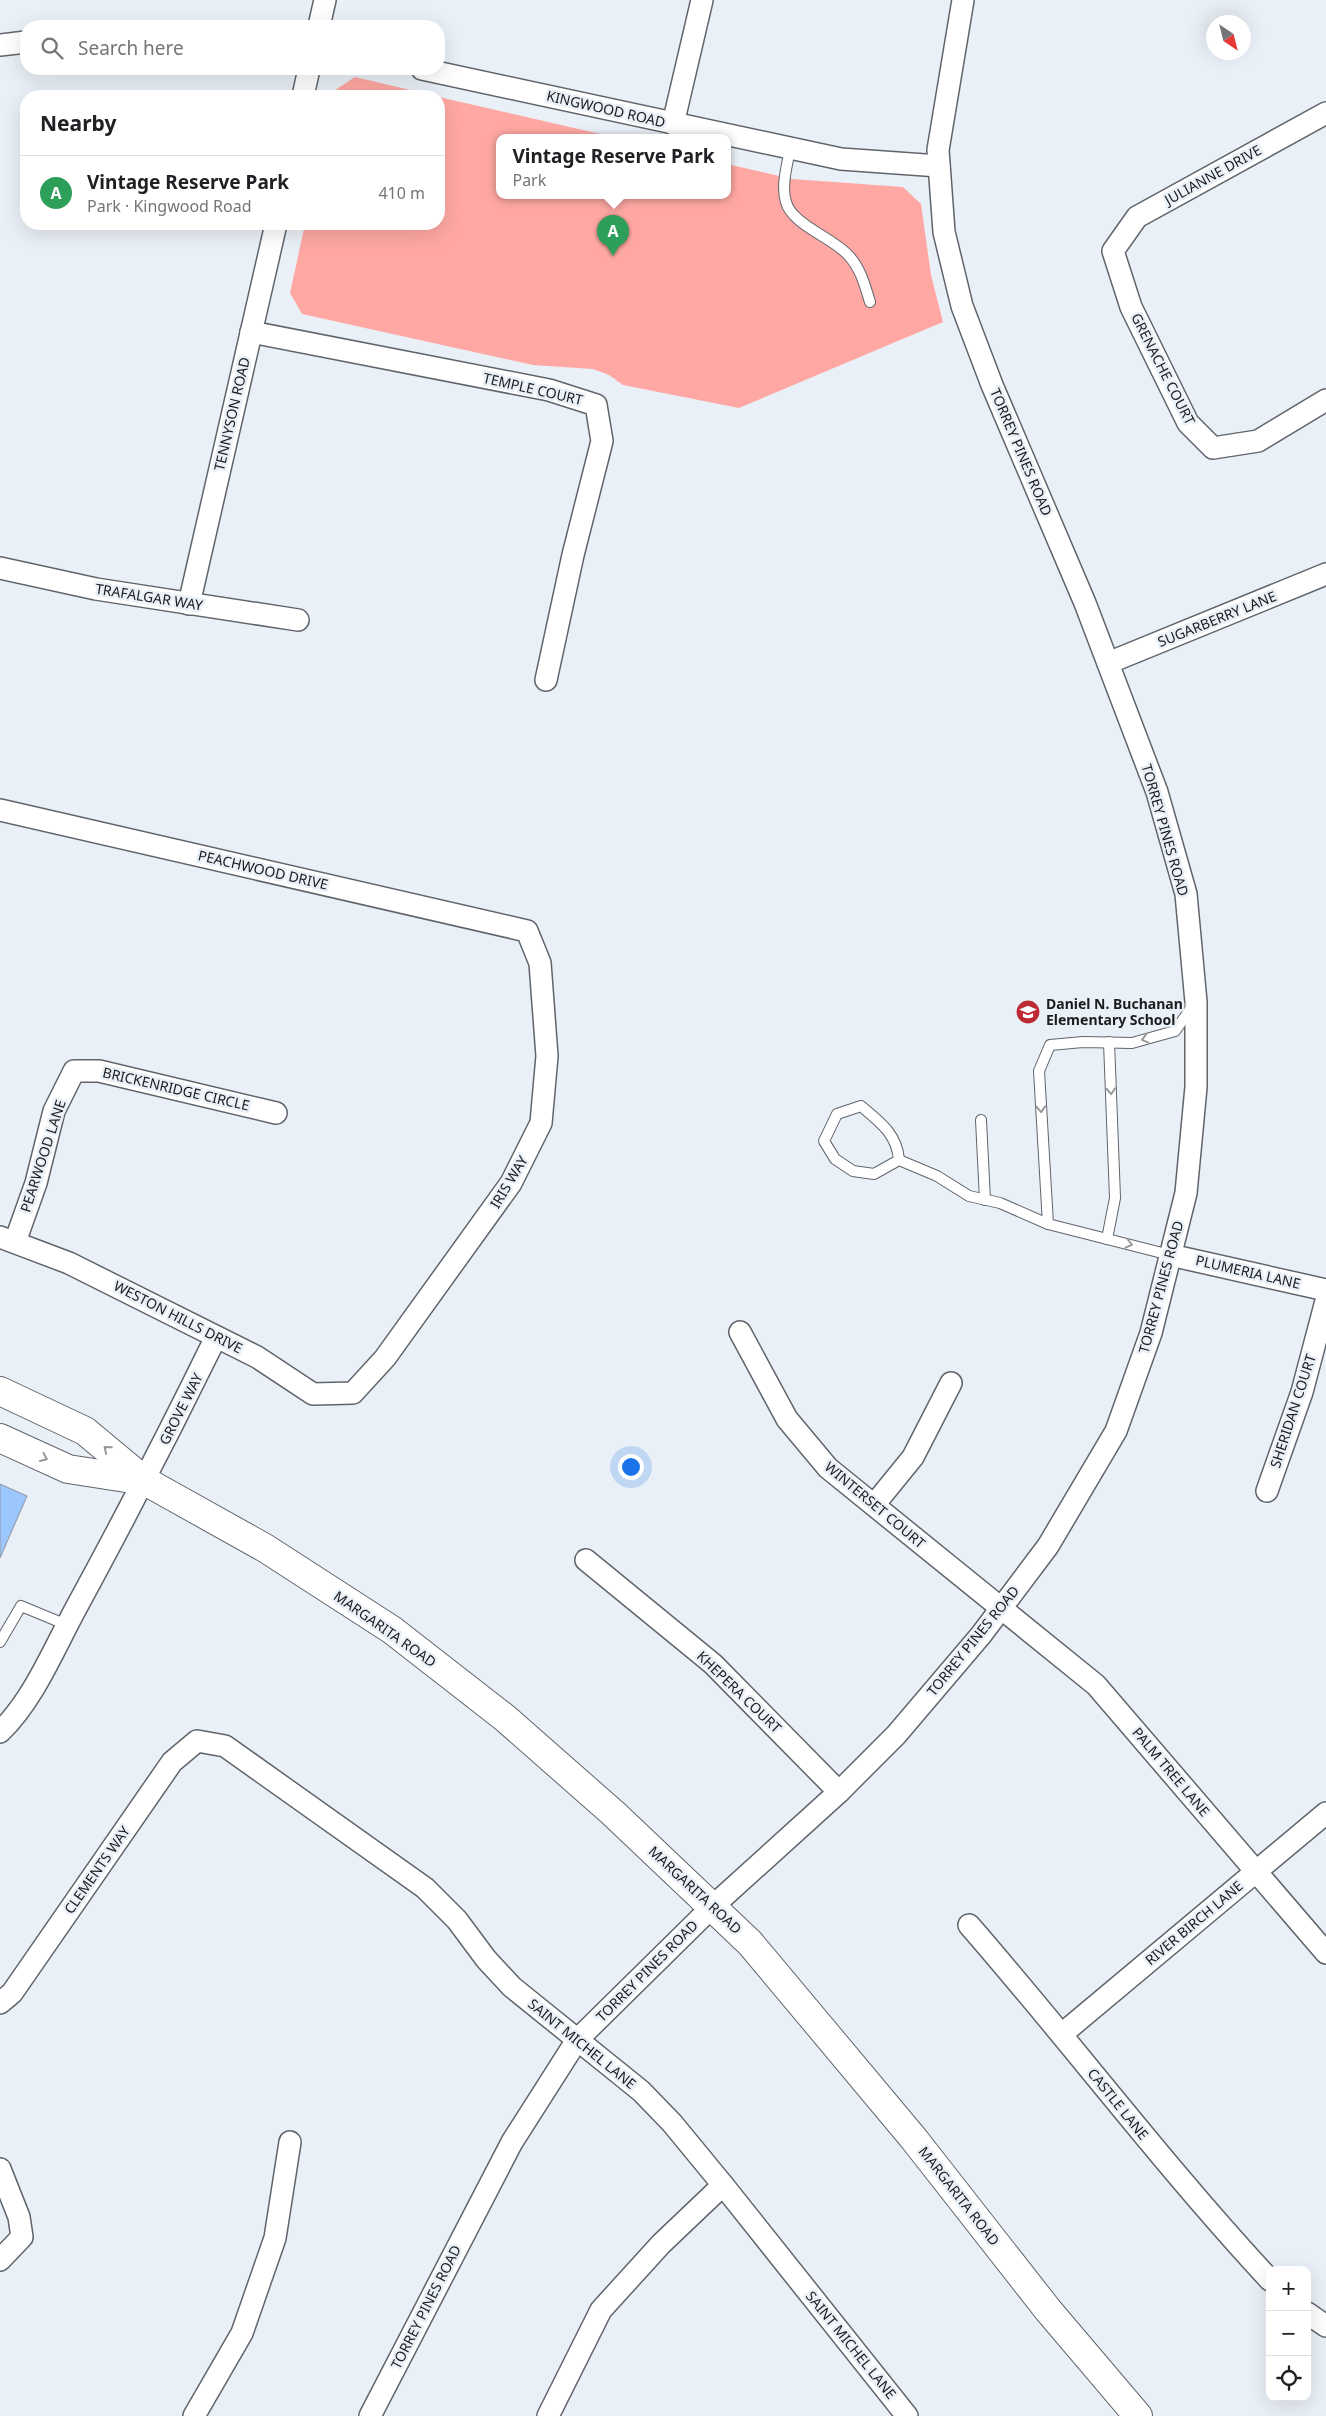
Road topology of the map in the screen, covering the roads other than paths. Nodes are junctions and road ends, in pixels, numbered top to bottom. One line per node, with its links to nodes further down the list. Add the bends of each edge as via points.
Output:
1 (325, 0): 4 (street)
2 (702, 0): 11 (street)
3 (963, 0): 15 (street, TORREY PINES ROAD, via 938,150)
4 (320, 20)
5 (20, 42): 6 (street)
6 (0, 44)
7 (445, 74): 11 (street, KINGWOOD ROAD)
8 (308, 75): 9 (street)
9 (304, 90)
10 (1326, 113): 17 (street, JULIANNE DRIVE, via 1137,217)
11 (674, 124): 12 (street, KINGWOOD ROAD)
12 (720, 134)
13 (731, 136): 14 (street, KINGWOOD ROAD)
14 (790, 149): 15 (street, KINGWOOD ROAD, via 841,159); 18 (lane, via 783,191 786,204 793,214 849,256 857,267)
15 (939, 166): 25 (street, TORREY PINES ROAD, via 944,232 962,306)
16 (275, 230): 19 (street, TENNYSON ROAD)
17 (1114, 251): 20 (street, GRENACHE COURT, via 1131,307 1188,423 1213,448 1258,441)
18 (870, 302)
19 (251, 332): 23 (street, TENNYSON ROAD); 26 (street, TEMPLE COURT, via 549,390 596,405 602,441)
20 (1326, 400)
21 (0, 568): 23 (street, TRAFALGAR WAY, via 96,589)
22 (1326, 574): 25 (street, SUGARBERRY LANE)
23 (189, 604): 24 (street, TRAFALGAR WAY)
24 (298, 620)
25 (1108, 663): 29 (street, TORREY PINES ROAD, via 1157,792 1186,894)
26 (546, 680)
27 (0, 810): 28 (street, PEACHWOOD DRIVE)
28 (526, 931): 46 (street, IRIS WAY, via 540,963 548,1056 541,1123 512,1183 386,1358)
29 (1196, 1002): 30 (lane, one-way to 30, via 1175,1031 1132,1042); 39 (street, TORREY PINES ROAD, via 1195,1096 1186,1193)
30 (1109, 1042): 36 (lane, one-way to 36, via 1050,1045 1039,1071); 37 (lane, one-way to 37, via 1115,1198)
31 (74, 1071): 32 (street, BRICKENRIDGE CIRCLE, via 99,1071); 38 (street, PEARWOOD LANE, via 54,1111 36,1183)
32 (276, 1113)
33 (981, 1120): 35 (lane)
34 (899, 1160): 34 (lane, via 898,1147 886,1126 861,1106 837,1114 824,1140 835,1159 853,1171 874,1174); 35 (lane, via 937,1176 969,1196)
35 (985, 1200): 36 (lane)
36 (1048, 1224): 37 (lane)
37 (1107, 1239): 39 (lane, one-way to 39)
38 (7, 1240): 43 (street, WESTON HILLS DRIVE, via 69,1263)
39 (1170, 1255): 40 (street, PLUMERIA LANE); 52 (street, TORREY PINES ROAD, via 1151,1334 1116,1431 1048,1546)
40 (1326, 1290)
41 (1326, 1301): 49 (street, SHERIDAN COURT, via 1302,1392)
42 (740, 1332): 50 (street, WINTERSET COURT, via 787,1419 828,1468)
43 (216, 1337): 46 (street, WESTON HILLS DRIVE, via 258,1357 313,1394); 48 (street, GROVE WAY)
44 (951, 1383): 50 (street, via 912,1457)
45 (0, 1391): 48 (main road, MARGARITA ROAD, one-way to 45, via 85,1431)
46 (353, 1393)
47 (0, 1438): 48 (main road, MARGARITA ROAD, one-way to 48, via 68,1469)
48 (145, 1481): 53 (street, GROVE WAY); 60 (main road, MARGARITA ROAD, via 265,1548 392,1630 505,1718 613,1813)
49 (1267, 1491)
50 (874, 1505): 52 (street, WINTERSET COURT)
51 (586, 1560): 57 (street, KHEPERA COURT, via 714,1664)
52 (1001, 1608): 57 (street, TORREY PINES ROAD, via 896,1735); 59 (street, PALM TREE LANE, via 1096,1685)
53 (67, 1625): 54 (lane, via 21,1606); 55 (street, GROVE WAY, via 13,1720)
54 (0, 1642)
55 (0, 1732)
56 (197, 1741): 63 (street, CLEMENTS WAY, via 172,1762 12,1993); 65 (street, SAINT MICHEL LANE, via 225,1746 425,1888 457,1920 486,1960 512,1987)
57 (839, 1792): 60 (street, TORREY PINES ROAD)
58 (1326, 1813): 59 (street, RIVER BIRCH LANE)
59 (1255, 1872): 62 (street, PALM TREE LANE); 64 (street, RIVER BIRCH LANE)
60 (712, 1907): 65 (street, TORREY PINES ROAD); 77 (main road, MARGARITA ROAD, via 750,1943 896,2116 1048,2310)
61 (969, 1925): 64 (street, CASTLE LANE)
62 (1326, 1953)
63 (0, 2003)
64 (1062, 2034): 70 (street, CASTLE LANE, via 1215,2221)
65 (577, 2040): 68 (street, SAINT MICHEL LANE, via 641,2091); 74 (street, TORREY PINES ROAD, via 512,2142)
66 (290, 2142): 73 (street, via 275,2238 242,2333)
67 (0, 2169): 69 (street, via 19,2216 22,2237)
68 (723, 2185): 75 (street, via 660,2244 601,2310); 76 (street, SAINT MICHEL LANE)
69 (0, 2260)
70 (1266, 2276)
71 (1311, 2316): 72 (street)
72 (1326, 2326)
73 (194, 2416)
74 (370, 2416)
75 (548, 2416)
76 (907, 2416)
77 (1138, 2416)

